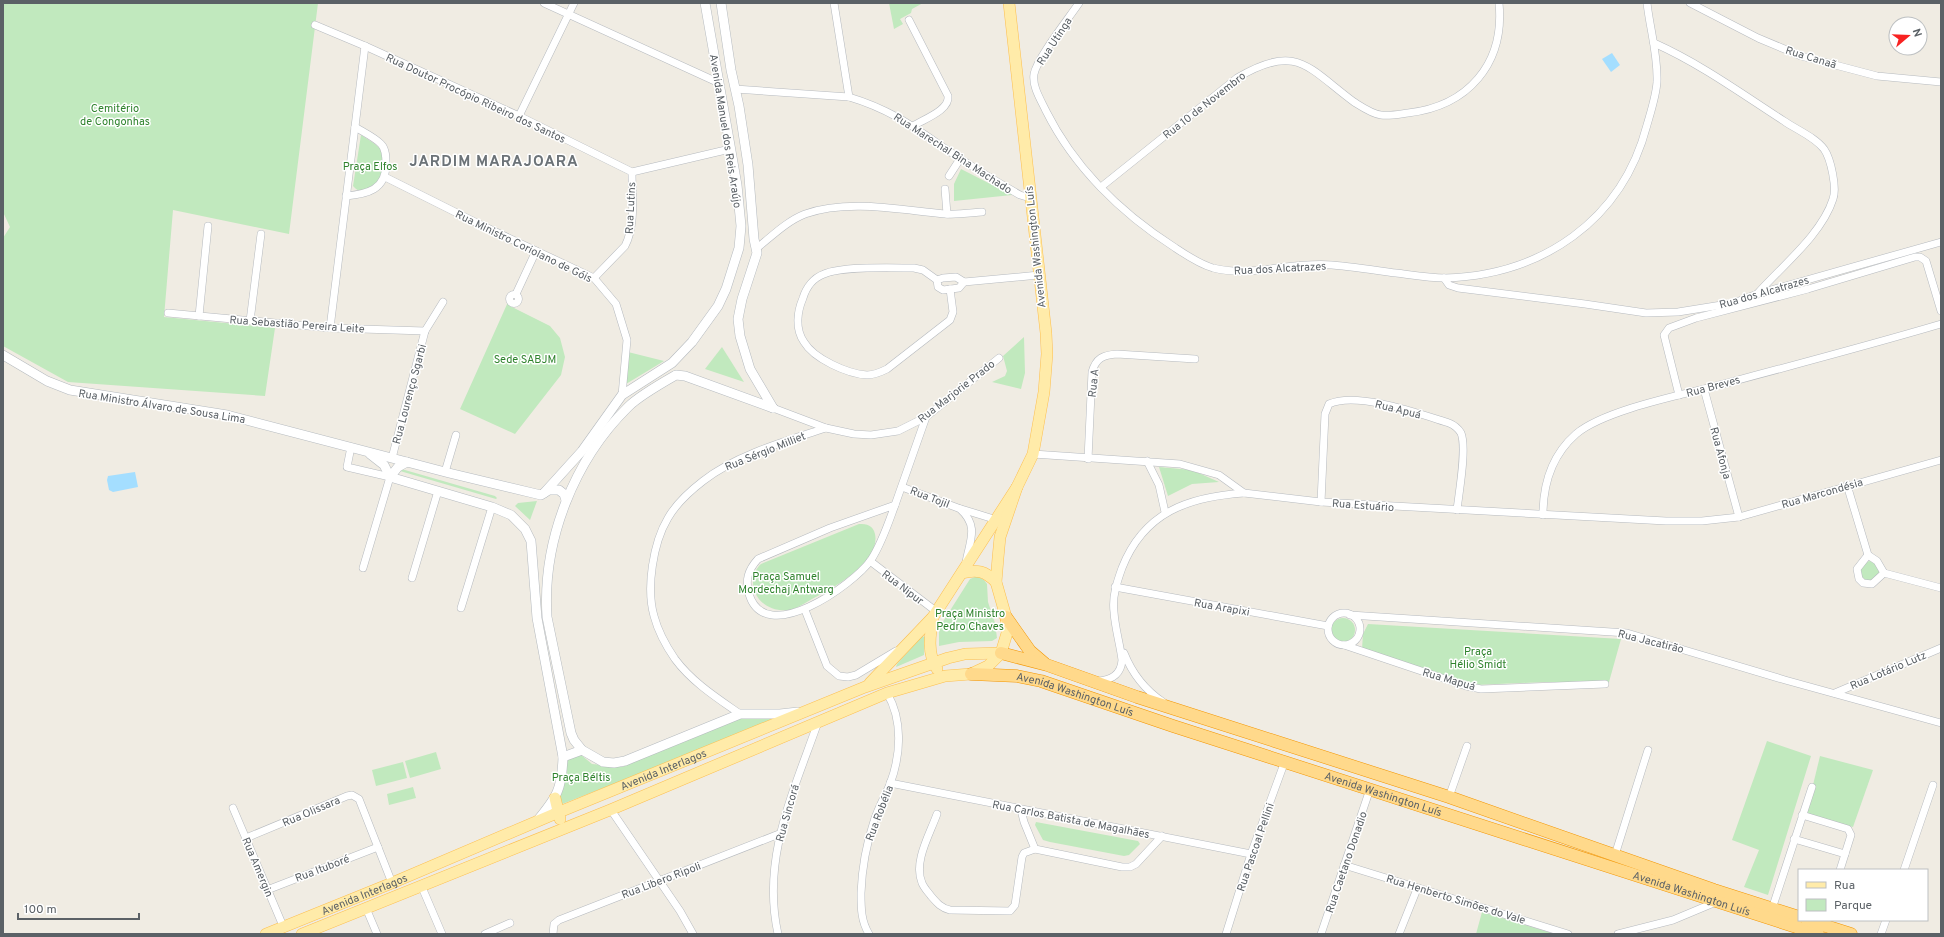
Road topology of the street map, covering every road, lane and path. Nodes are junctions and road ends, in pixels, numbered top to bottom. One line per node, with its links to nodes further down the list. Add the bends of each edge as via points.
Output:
1 (544, 3): 11 (street)
2 (574, 3): 11 (street)
3 (704, 3): 16 (main road, Avenida Manuel dos Reis Araújo)
4 (721, 3): 19 (main road, Avenida Manuel dos Reis Araújo)
5 (834, 3): 20 (street)
6 (1009, 3): 32 (main road, Avenida Washington Luís)
7 (1079, 3): 17 (street, Rua Utinga, via 1039,62)
8 (1499, 3): 29 (street, Rua 10 de Novembro, via 1499,32 1496,46 1486,67 1474,84 1461,96 1420,112 1381,115 1356,103 1308,66 1286,60 1271,62 1257,66 1237,78)
9 (1647, 3): 14 (street, Rua dos Alcatrazes)
10 (1690, 3): 18 (street, Rua Canaã, via 1776,47 1802,56 1877,76)
11 (568, 15): 16 (street); 21 (street)
12 (909, 20): 22 (street, via 949,100 946,106)
13 (315, 25): 15 (street, Rua Doutor Procópio Ribeiro dos Santos)
14 (1654, 43): 42 (street, Rua dos Alcatrazes, via 1657,84 1645,135 1628,176 1600,214 1540,257 1500,271); 47 (street, via 1713,74 1813,139 1826,154 1834,191 1831,206 1807,241)
15 (365, 46): 21 (street, Rua Doutor Procópio Ribeiro dos Santos); 23 (street)
16 (718, 82): 24 (main road, Avenida Manuel dos Reis Araújo)
17 (1034, 82): 29 (street, Rua dos Alcatrazes, via 1055,130 1077,161)
18 (1941, 82)
19 (735, 89): 20 (street, Rua Marechal Bina Machado); 38 (main road, Avenida Manuel dos Reis Araújo, via 748,165 754,239)
20 (849, 98): 22 (street, Rua Marechal Bina Machado, via 889,112)
21 (520, 116): 26 (street, Rua Doutor Procópio Ribeiro dos Santos)
22 (913, 126): 25 (street, Rua Marechal Bina Machado)
23 (354, 127): 28 (street, via 381,144 386,157); 31 (street)
24 (730, 149): 26 (street); 60 (main road, Avenida Manuel dos Reis Araújo, via 741,226 739,248 726,289 718,306 692,342 672,363)
25 (960, 159): 27 (street); 32 (street, Rua Marechal Bina Machado, via 1020,195)
26 (632, 172): 41 (street, Rua Lutins, via 628,241)
27 (949, 176)
28 (385, 177): 31 (street, via 368,193); 39 (street, Rua Ministro Coriolano de Góis)
29 (1101, 187): 42 (street, Rua dos Alcatrazes, via 1154,235 1188,257 1214,268 1251,271 1320,264)
30 (945, 189): 34 (street)
31 (346, 196): 54 (street)
32 (1030, 198): 40 (main road, Avenida Washington Luís)
33 (982, 212): 34 (street)
34 (947, 214): 38 (street, via 862,206 824,210 791,221)
35 (208, 226): 51 (street)
36 (260, 234): 52 (street)
37 (1941, 242): 47 (street, Rua dos Alcatrazes)
38 (757, 248): 63 (main road, Avenida Manuel dos Reis Araújo, via 738,319 740,336 750,369)
39 (536, 251): 41 (street, Rua Ministro Coriolano de Góis); 46 (street)
40 (1039, 275): 44 (street); 69 (main road, Avenida Washington Luís, via 1046,333 1047,368 1044,399)
41 (594, 278): 60 (street, Rua Ministro Coriolano de Góis, via 616,304 627,340)
42 (1444, 278): 47 (street, Rua dos Alcatrazes, via 1458,288 1646,313 1678,312 1734,303)
43 (937, 280): 44 (street, via 956,277); 45 (street, via 938,289); 45 (street, via 923,270 914,268 838,270 824,274 814,280 806,290 799,308 798,328 803,342 820,358 831,364 868,375 879,373 950,320 953,312)
44 (964, 282): 45 (street, via 959,288)
45 (950, 289)
46 (516, 294)
47 (1757, 294)
48 (443, 302): 55 (street, Rua Lourenço Sgarbi)
49 (1941, 311): 61 (street, via 1926,261 1915,257 1808,289 1696,318 1669,328 1664,335)
50 (168, 313): 51 (street, Rua Sebastião Pereira Leite)
51 (199, 316): 52 (street, Rua Sebastião Pereira Leite)
52 (250, 321): 54 (street, Rua Sebastião Pereira Leite)
53 (1941, 324): 59 (street, Rua Breves)
54 (330, 328): 55 (street, Rua Sebastião Pereira Leite)
55 (426, 330): 70 (street, Rua Lourenço Sgarbi)
56 (3, 355): 67 (main road, Rua Ministro Álvaro de Sousa Lima, via 47,381 70,390 227,414)
57 (999, 358): 64 (street, Rua Marjorie Prado)
58 (1195, 359): 71 (street, Rua A, via 1117,354 1105,355 1097,360 1092,372)
59 (1704, 389): 61 (street, Rua Breves); 93 (street, Rua Afonja)
60 (622, 395): 62 (main road); 82 (main road, Avenida Manuel dos Reis Araújo, via 582,451)
61 (1679, 395): 92 (street, Rua Breves, via 1610,416 1577,433 1558,454 1550,469 1544,491)
62 (628, 407): 63 (main road, via 676,375); 83 (main road, via 588,458)
63 (773, 408): 65 (street, Rua Marjorie Prado)
64 (926, 417): 65 (street, Rua Marjorie Prado, via 898,431 871,435); 78 (street)
65 (826, 428): 130 (street, Rua Sérgio Milliet, via 777,444 726,466 703,480 668,518 656,545 651,588 654,615 664,641 676,660 690,675)
66 (456, 435): 75 (street)
67 (351, 447): 68 (main road, Rua Ministro Álvaro de Sousa Lima); 76 (street, via 347,467)
68 (365, 451): 70 (main road, Rua Ministro Álvaro de Sousa Lima); 76 (main road, Rua Ministro Álvaro de Sousa Lima, via 384,466)
69 (1033, 454): 71 (street, Rua Estuário); 79 (main road, Avenida Washington Luís)
70 (392, 458): 74 (main road, Rua Ministro Álvaro de Sousa Lima)
71 (1088, 459): 73 (street, Rua Estuário)
72 (1941, 460): 77 (street, Rua Marcondésia)
73 (1147, 461): 81 (street, Rua Estuário, via 1200,468 1219,475); 91 (street, via 1159,485)
74 (407, 462): 75 (main road, Rua Ministro Álvaro de Sousa Lima); 76 (main road)
75 (445, 472): 82 (main road, Rua Ministro Álvaro de Sousa Lima)
76 (390, 476): 80 (main road); 98 (street)
77 (1847, 485): 89 (street, Rua Marcondésia); 96 (street)
78 (902, 487): 86 (street); 88 (street, Rua Tojil)
79 (1017, 487): 95 (main road, Avenida Washington Luís); 103 (main road, Avenida Washington Luís, via 1000,537)
80 (438, 491): 87 (main road); 101 (street)
81 (1244, 493): 85 (street, Rua Estuário); 91 (street, via 1225,494 1194,501)
82 (541, 495): 83 (main road, Rua Ministro Álvaro de Sousa Lima, via 549,490 559,490)
83 (566, 500): 110 (main road, via 550,558)
84 (1761, 501): 89 (street)
85 (1321, 502): 90 (street, Rua Estuário); 90 (street, Rua Apuá, via 1326,408 1335,401 1342,400 1391,405 1456,427 1460,433 1462,449)
86 (895, 505): 97 (street, via 882,540); 107 (street, via 830,528 758,558 750,568 747,581 751,599 756,607 772,615)
87 (492, 507): 106 (street); 112 (main road, via 511,515 519,522 531,541)
88 (958, 508): 95 (street, Rua Tojil); 99 (street, Rua Tojil, via 972,525)
89 (1763, 509): 93 (street, Rua Marcondésia)
90 (1457, 510): 92 (street, Rua Estuário)
91 (1165, 512): 104 (street, via 1136,541)
92 (1544, 514): 94 (street, Rua Estuário)
93 (1739, 516): 94 (street, Rua Marcondésia)
94 (1701, 518)
95 (997, 520): 99 (main road, Avenida Washington Luís)
96 (1868, 555): 100 (street, via 1877,562); 100 (street, via 1857,569 1863,583 1872,584)
97 (870, 561): 107 (street, via 848,583); 108 (street, Rua Nipur)
98 (363, 568)
99 (964, 571): 103 (main road, via 978,570); 108 (main road, Avenida Washington Luís)
100 (1884, 573): 105 (street)
101 (412, 578)
102 (1940, 579): 105 (street)
103 (996, 582): 111 (main road, Avenida Washington Luís)
104 (1115, 587): 113 (street, Rua Arapixi); 114 (street, via 1114,612)
105 (1939, 587)
106 (461, 608)
107 (804, 610): 116 (street, via 827,666 838,676 848,677 856,674)
108 (935, 614): 116 (main road); 119 (main road, Avenida Washington Luís, via 930,639)
109 (1350, 615): 113 (street, via 1336,615); 115 (street, via 1358,622 1359,632 1354,642); 127 (street, Rua Jacatirão, via 1628,633)
110 (547, 617): 112 (main road); 134 (main road, via 571,733)
111 (1006, 617): 118 (main road, Avenida Washington Luís, via 1007,633); 120 (highway, via 1030,651)
112 (537, 618): 136 (main road)
113 (1328, 626): 115 (street, via 1332,640)
114 (1120, 642): 123 (street, via 1122,660 1119,672 1112,678); 128 (street, via 1134,674 1156,697)
115 (1344, 645): 124 (street, Rua Mapuá, via 1466,686 1481,688)
116 (905, 646): 125 (main road)
117 (1941, 648): 127 (street, Rua Lotário Lutz)
118 (1001, 653): 119 (main road, Avenida Interlagos, via 965,654); 120 (highway, Avenida Interlagos); 121 (main road, via 988,666)
119 (933, 663): 122 (main road); 125 (main road, Avenida Interlagos)
120 (1047, 665): 123 (highway, Avenida Washington Luís)
121 (971, 674): 122 (main road, Avenida Washington Luís); 137 (highway, Avenida Washington Luís, via 1017,676 1042,682)
122 (945, 676): 126 (main road, Avenida Interlagos)
123 (1093, 681): 128 (highway, Avenida Washington Luís)
124 (1606, 684)
125 (865, 687): 129 (main road, Avenida Interlagos)
126 (887, 693): 131 (main road, Avenida Interlagos); 138 (street, Rua Robélia, via 898,716 899,737)
127 (1836, 693): 132 (street, Rua Jacatirão)
128 (1173, 709): 142 (highway, Avenida Washington Luís)
129 (809, 711): 130 (main road); 147 (main road, Avenida Interlagos)
130 (740, 714): 134 (main road, via 625,761 603,762)
131 (819, 720): 145 (main road, Avenida Interlagos); 152 (street, Rua Sincorá)
132 (1941, 723)
133 (1467, 746): 142 (street)
134 (582, 750): 136 (main road)
135 (1648, 750): 160 (street)
136 (563, 757): 143 (main road, via 562,773)
137 (1285, 761): 141 (highway, Avenida Washington Luís); 158 (street, Rua Pascoal Pellini)
138 (890, 783): 146 (street, Rua Carlos Batista de Magalhães); 178 (street, Rua Robélia, via 874,819 862,867)
139 (1933, 785): 163 (street)
140 (1812, 787): 149 (street)
141 (1370, 789): 161 (street, Rua Caetano Donadio); 169 (highway, Avenida Washington Luís)
142 (1449, 797): 160 (highway, Avenida Washington Luís)
143 (555, 798): 147 (main road); 150 (main road)
144 (233, 808): 154 (street, Rua Amergin)
145 (611, 810): 151 (main road, Avenida Interlagos); 164 (street)
146 (1021, 810): 153 (street, Rua Carlos Batista de Magalhães); 157 (street)
147 (558, 812): 150 (main road, Avenida Interlagos); 151 (main road, via 561,820)
148 (937, 814): 157 (street, via 919,862 919,875 922,885 943,908 1010,911 1015,905 1022,857 1024,853)
149 (1802, 815): 155 (street); 159 (street, via 1848,829 1851,835)
150 (537, 821): 165 (main road, Avenida Interlagos)
151 (568, 826): 166 (main road, Avenida Interlagos)
152 (779, 834): 164 (street, Rua Libero Ripoli); 189 (street, Rua Sincorá, via 773,902)
153 (1162, 836): 157 (street, via 1136,864 1126,867); 158 (street, Rua Carlos Batista de Magalhães)
154 (246, 838): 156 (street, Rua Olissara, via 350,795 359,799); 168 (street, Rua Amergin)
155 (1794, 839): 159 (street); 171 (street)
156 (378, 847): 165 (street, Rua Olissara); 168 (street, Rua Ituboré)
157 (1036, 849)
158 (1251, 854): 192 (street, Rua Pascoal Pellini)
159 (1845, 854): 162 (street)
160 (1615, 855): 171 (highway, Avenida Washington Luís)
161 (1344, 865): 167 (street, Rua Henberto Simões do Vale); 193 (street, Rua Caetano Donadio)
162 (1840, 869)
163 (1904, 869)
164 (658, 881): 187 (street, Rua Libero Ripoli, via 555,922); 188 (street)
165 (392, 883): 179 (main road, Avenida Interlagos)
166 (421, 885): 170 (main road, Avenida Interlagos); 185 (street)
167 (1417, 888): 194 (street); 195 (street, Rua Henberto Simões do Vale)
168 (267, 890): 179 (street, Rua Amergin)
169 (1716, 902): 173 (highway, Avenida Washington Luís); 196 (street, via 1673,920)
170 (366, 908): 183 (main road, Avenida Interlagos); 184 (street)
171 (1772, 909): 172 (highway, Avenida Washington Luís)
172 (1798, 917)
173 (1798, 921)
174 (1800, 921): 180 (highway, Avenida Washington Luís)
175 (1810, 921): 180 (highway, Avenida Washington Luís)
176 (1886, 921): 198 (street)
177 (510, 923): 181 (street)
178 (863, 924): 190 (street); 191 (street, Rua Robélia)
179 (283, 926): 182 (main road, Avenida Interlagos)
180 (1822, 926): 197 (highway, Avenida Washington Luís)
181 (493, 932): 186 (street)
182 (266, 934)
183 (302, 934)
184 (377, 934)
185 (442, 934)
186 (485, 934)
187 (553, 934)
188 (693, 934)
189 (778, 934)
190 (864, 934)
191 (868, 934)
192 (1226, 934)
193 (1321, 934)
194 (1400, 934)
195 (1568, 934)
196 (1618, 934)
197 (1851, 934)
198 (1881, 934)

